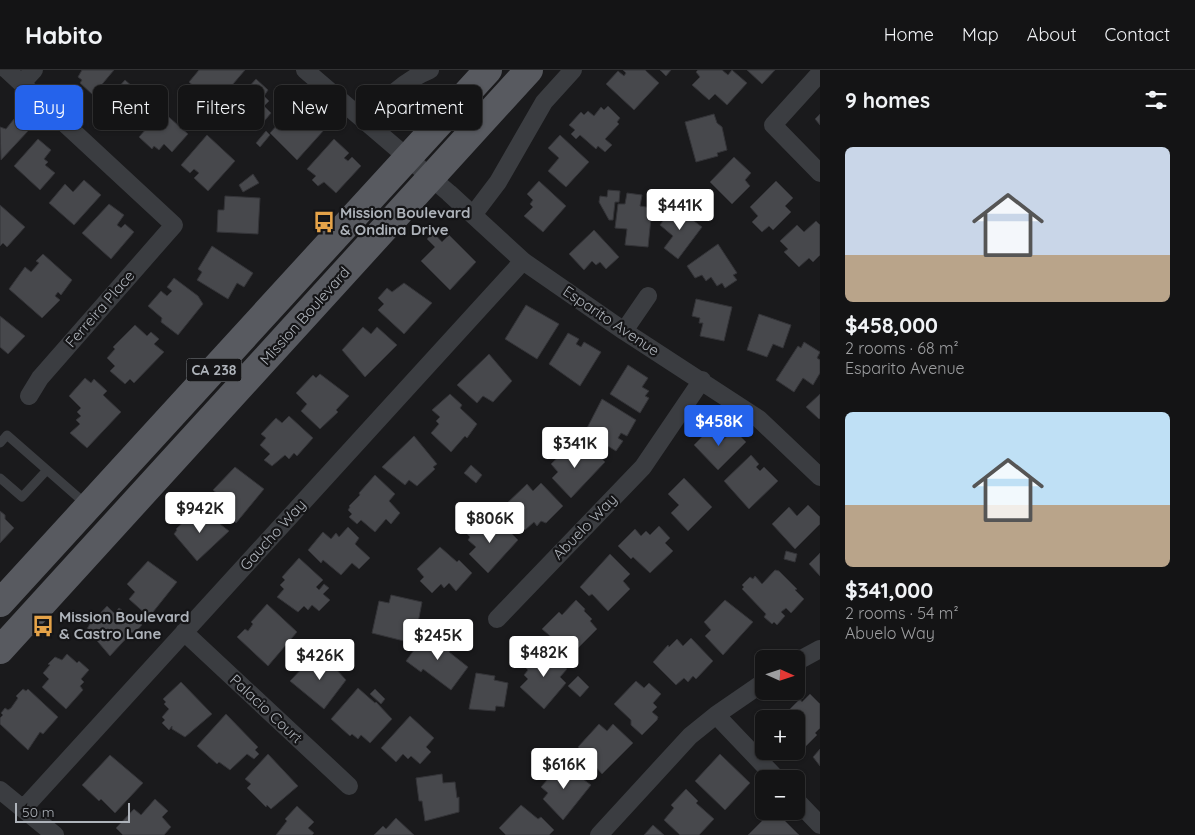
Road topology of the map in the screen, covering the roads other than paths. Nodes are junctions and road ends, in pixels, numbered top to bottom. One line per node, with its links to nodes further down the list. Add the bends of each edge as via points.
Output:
1 (7, 70): 9 (street)
2 (34, 70): 9 (street)
3 (305, 70): 11 (street, Esparito Avenue)
4 (430, 70): 10 (street)
5 (488, 70): 13 (main road, Mission Boulevard / CA 238)
6 (529, 70): 15 (main road, Mission Boulevard / CA 238)
7 (573, 70): 16 (street, via 544,102 498,182)
8 (820, 73): 14 (street, via 773,125)
9 (22, 83): 21 (street, Ferreira Place, via 174,225 40,378)
10 (403, 85)
11 (356, 113)
12 (375, 130): 13 (street, Esparito Avenue)
13 (407, 158): 15 (street, Esparito Avenue); 26 (main road, Mission Boulevard / CA 238)
14 (820, 174)
15 (430, 178): 16 (street, Esparito Avenue); 31 (main road, Mission Boulevard / CA 238)
16 (473, 215): 17 (street, Esparito Avenue)
17 (523, 261): 19 (street, Esparito Avenue); 29 (street, Gaucho Way)
18 (648, 296): 19 (street)
19 (624, 331): 20 (street, Esparito Avenue)
20 (702, 380): 24 (street, Esparito Avenue, via 760,419); 28 (street, Abuelo Way, via 643,467)
21 (29, 396)
22 (0, 443): 23 (lane, via 7,435)
23 (47, 470): 25 (lane, via 22,497); 26 (lane)
24 (820, 477)
25 (0, 478)
26 (88, 507): 27 (main road, Mission Boulevard / CA 238)
27 (0, 603)
28 (497, 619)
29 (184, 632): 36 (street, Palacio Court); 38 (street, Gaucho Way)
30 (820, 649): 32 (street)
31 (0, 650)
32 (805, 657)
33 (755, 688): 34 (street)
34 (716, 714): 35 (street); 42 (street, via 690,736)
35 (768, 770)
36 (349, 786)
37 (0, 790): 38 (street)
38 (22, 809): 41 (street)
39 (805, 809): 40 (street)
40 (820, 825)
41 (55, 835)
42 (599, 835)

